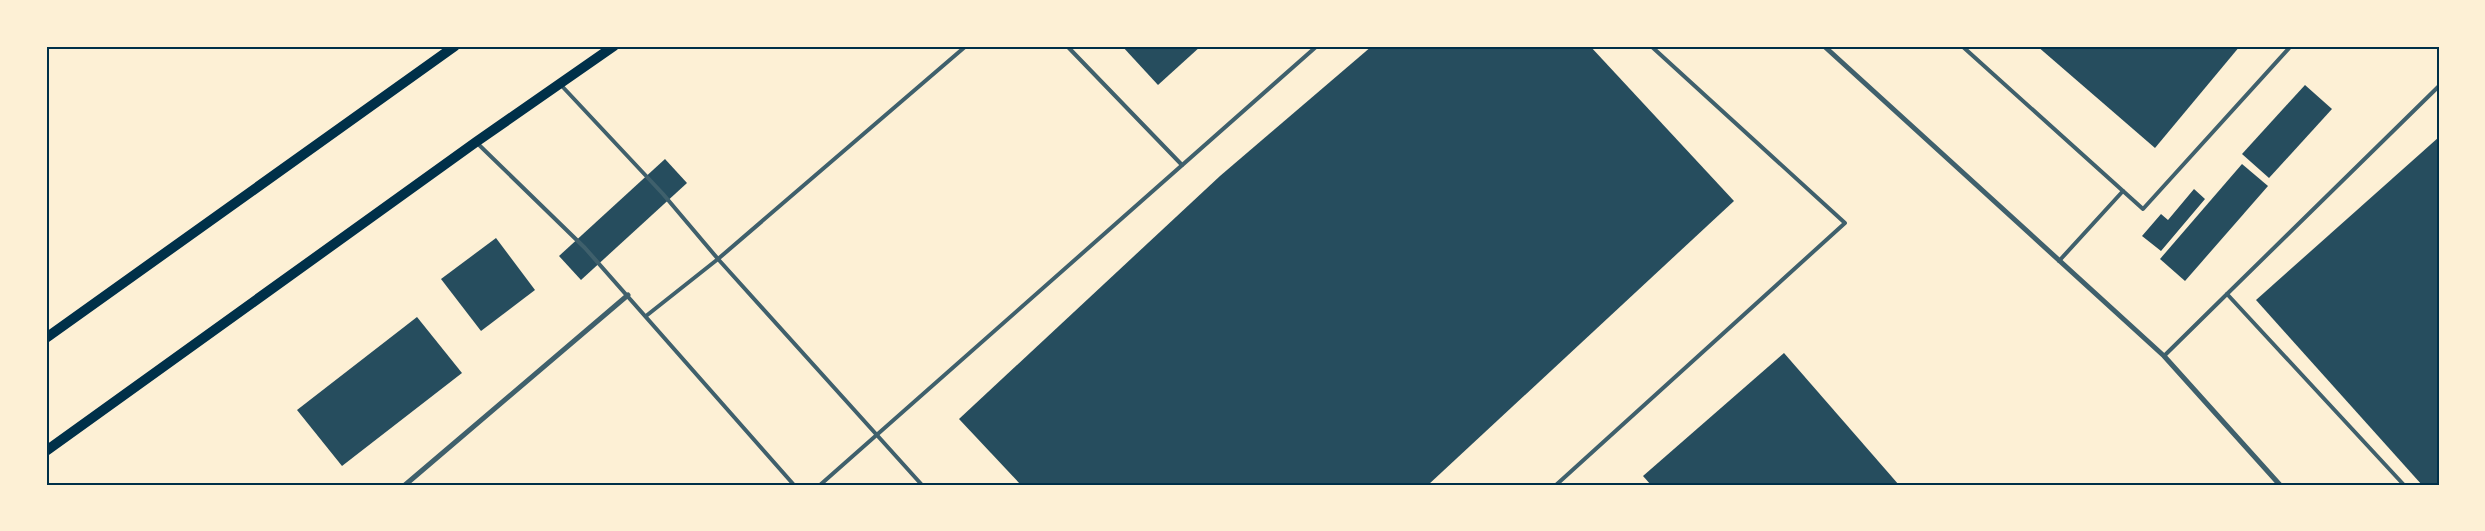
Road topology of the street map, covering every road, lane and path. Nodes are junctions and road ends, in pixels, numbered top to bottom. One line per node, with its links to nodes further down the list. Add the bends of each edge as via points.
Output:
1 (455, 46): 20 (main road)
2 (614, 46): 10 (main road)
3 (966, 46): 15 (lane)
4 (1067, 46): 13 (lane)
5 (1317, 46): 13 (lane)
6 (1651, 46): 28 (lane, via 1845,223)
7 (1824, 46): 16 (street)
8 (1962, 46): 14 (lane)
9 (2291, 46): 14 (lane, via 2143,209)
10 (560, 84): 12 (main road); 15 (lane, via 663,194)
11 (2439, 86): 17 (lane)
12 (476, 142): 18 (lane, via 585,248); 23 (main road)
13 (1182, 165): 22 (lane)
14 (2122, 191): 16 (lane)
15 (718, 259): 19 (lane); 22 (lane)
16 (2059, 261): 21 (street)
17 (2227, 294): 21 (lane); 30 (lane)
18 (628, 295): 19 (lane); 24 (street)
19 (646, 316): 25 (lane)
20 (46, 338)
21 (2164, 356): 29 (street)
22 (877, 435): 26 (lane); 27 (lane)
23 (46, 451)
24 (405, 485)
25 (794, 485)
26 (820, 485)
27 (922, 485)
28 (1556, 485)
29 (2280, 485)
30 (2404, 485)

